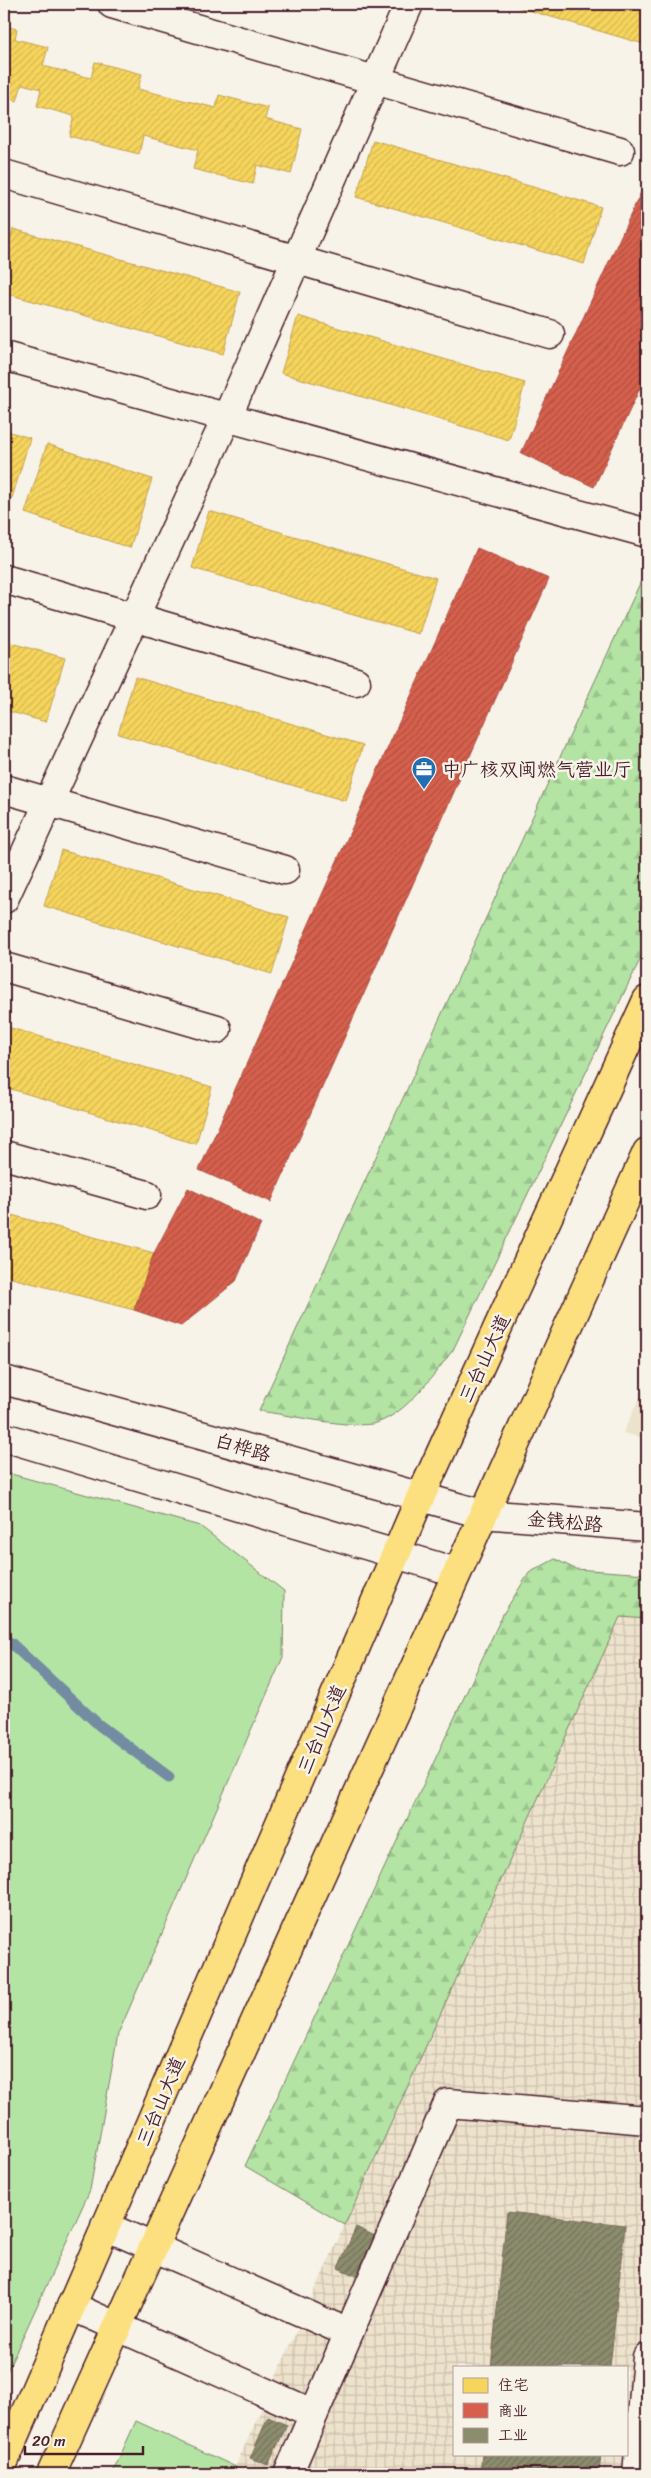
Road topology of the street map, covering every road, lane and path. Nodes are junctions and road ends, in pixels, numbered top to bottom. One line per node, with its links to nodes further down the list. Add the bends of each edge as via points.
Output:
1 (112, 4): 3 (street)
2 (409, 4): 3 (street)
3 (375, 80): 4 (street); 6 (street)
4 (620, 151)
5 (4, 174): 6 (street)
6 (296, 260): 7 (street); 9 (street)
7 (550, 334)
8 (4, 356): 9 (street)
9 (227, 417): 10 (street); 12 (street)
10 (647, 533)
11 (4, 580): 12 (street)
12 (134, 618): 13 (street); 15 (street)
13 (356, 682)
14 (4, 789): 15 (street)
15 (49, 802): 16 (street); 17 (street)
16 (285, 870)
17 (4, 899)
18 (4, 968): 20 (street)
19 (647, 1000): 26 (main road, 三台山大道)
20 (217, 1029)
21 (647, 1152): 27 (main road)
22 (4, 1155): 23 (street)
23 (147, 1196)
24 (4, 1380): 26 (street, 白桦路)
25 (4, 1437): 29 (street)
26 (421, 1496): 27 (street, 白桦路); 29 (main road, 三台山大道)
27 (482, 1514): 28 (street, 金钱松路); 30 (main road)
28 (647, 1528)
29 (396, 1554): 30 (street); 32 (main road, 三台山大道)
30 (456, 1572): 33 (main road)
31 (647, 2120): 36 (street, via 448,2104)
32 (106, 2226): 33 (street); 34 (main road, 三台山大道)
33 (152, 2247): 35 (main road); 36 (street)
34 (71, 2306): 35 (street); 39 (main road, 三台山大道)
35 (116, 2327): 38 (street); 40 (main road)
36 (349, 2333): 38 (street)
37 (647, 2358): 42 (street)
38 (314, 2414): 41 (street)
39 (4, 2462)
40 (50, 2474)
41 (288, 2474)
42 (637, 2474)

